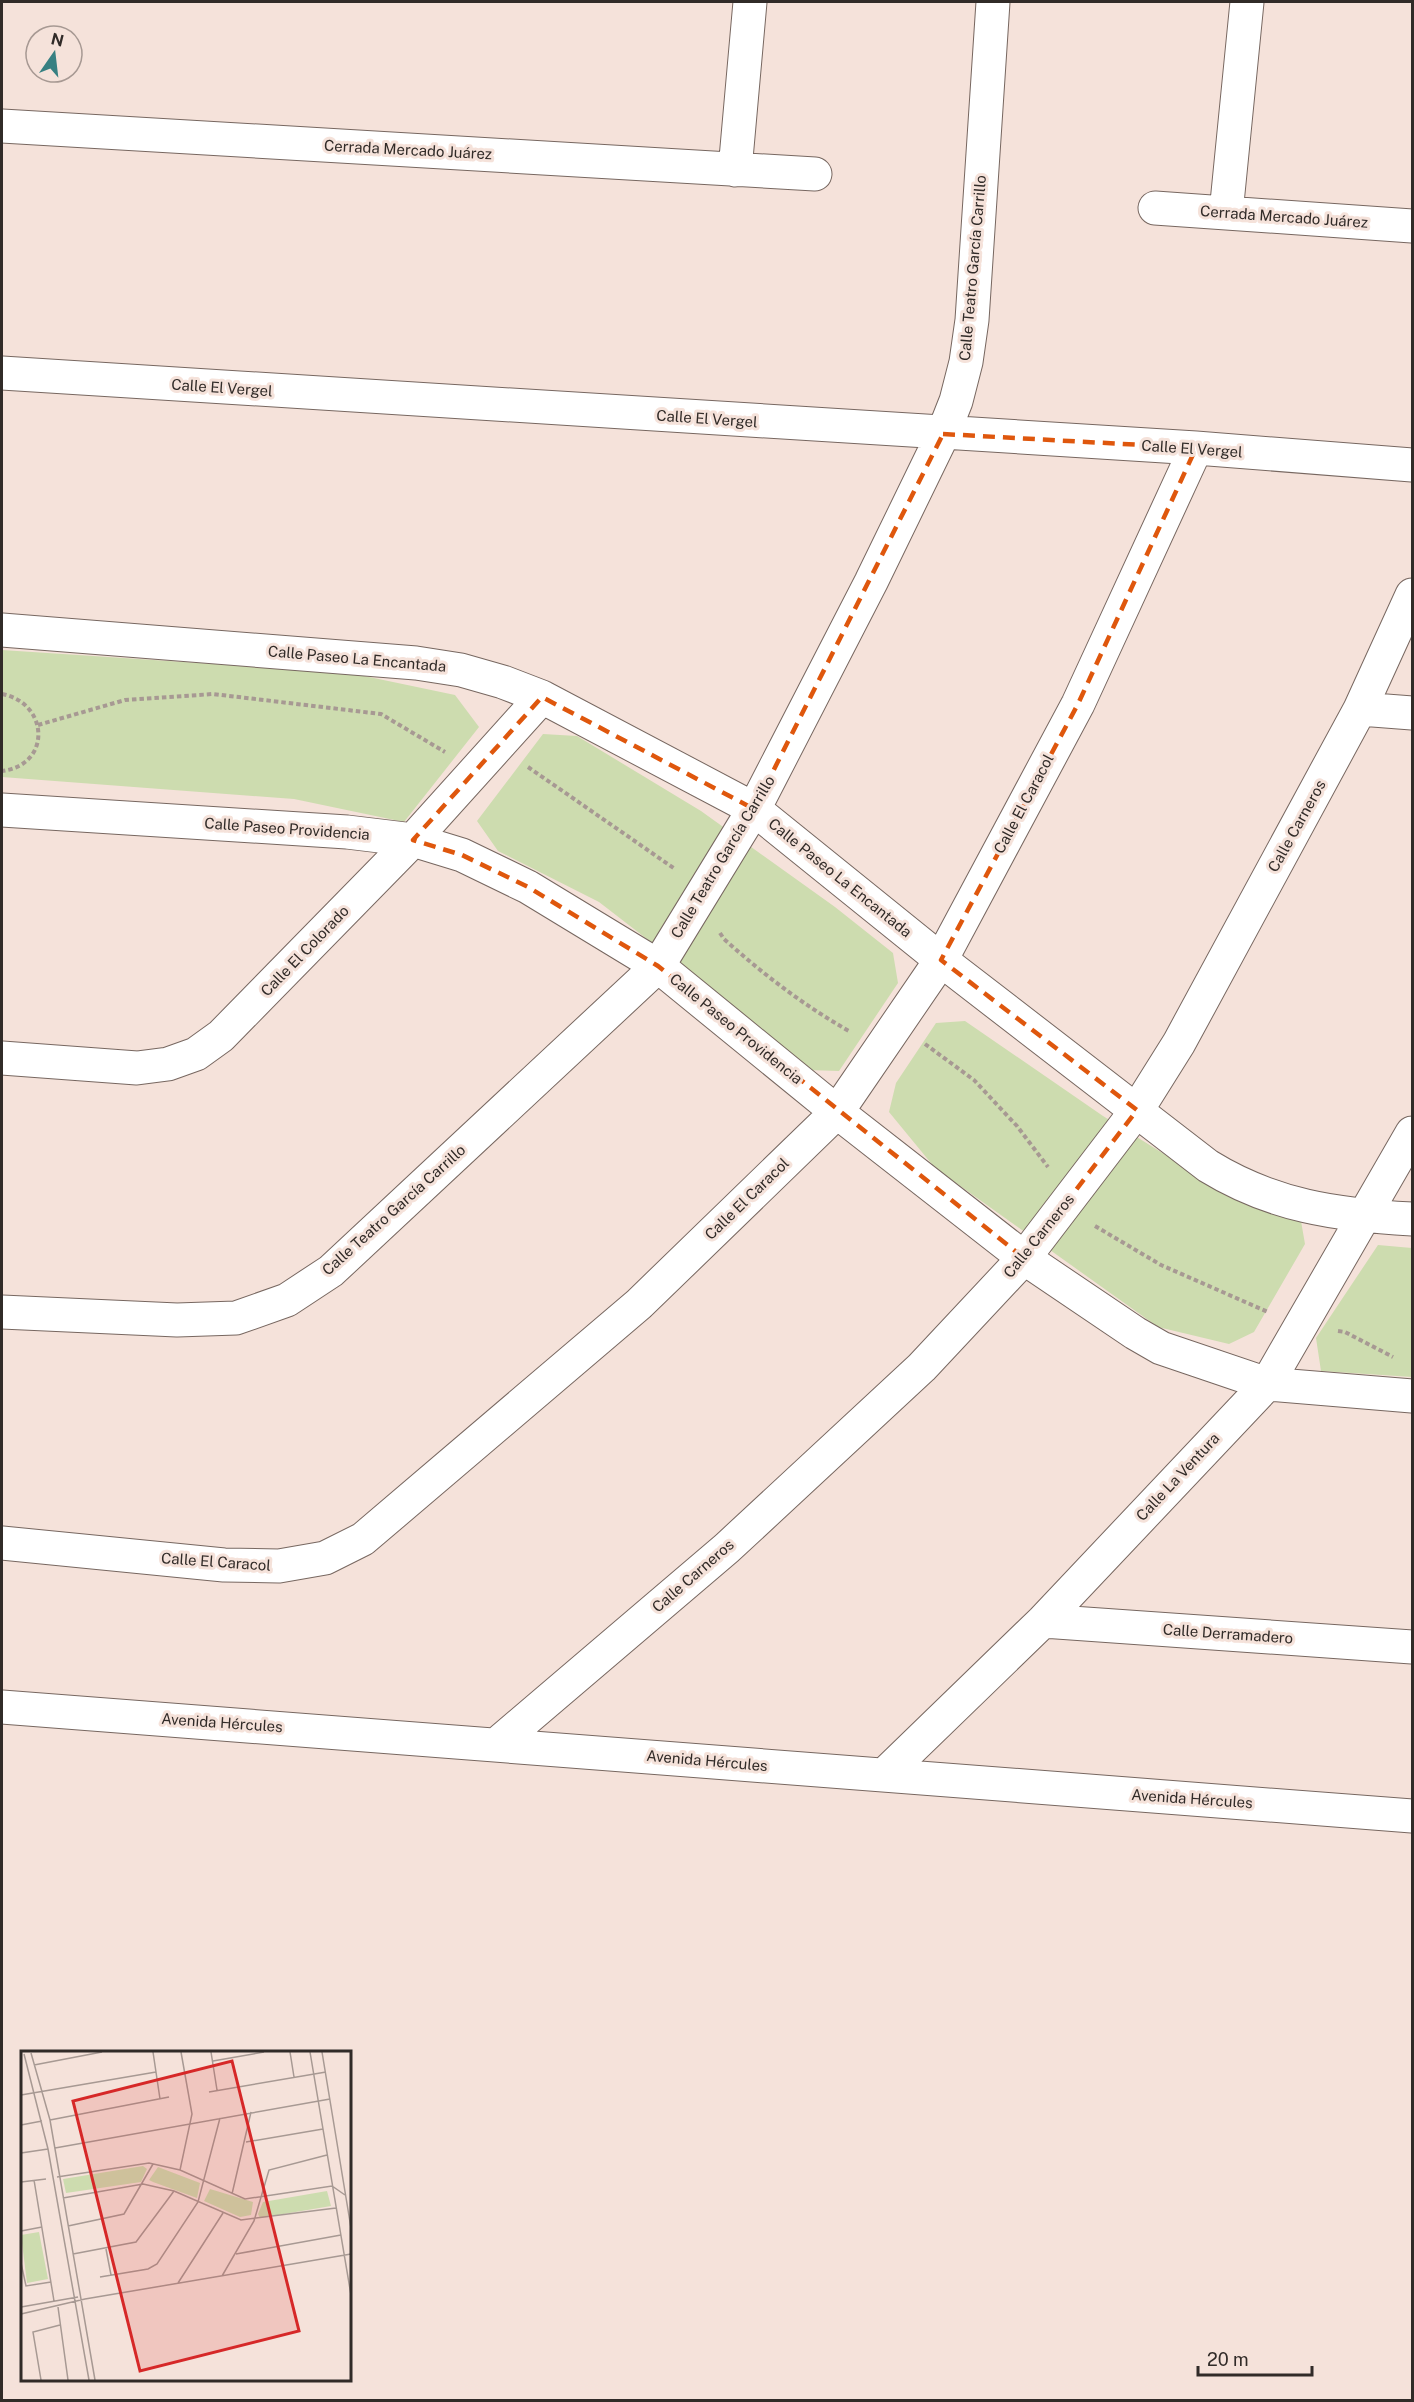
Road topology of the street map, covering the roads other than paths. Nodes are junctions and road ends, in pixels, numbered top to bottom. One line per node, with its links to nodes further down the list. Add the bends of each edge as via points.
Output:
1 (750, 2): 5 (street)
2 (993, 2): 11 (street, Calle Teatro García Carrillo, via 970,331 959,391)
3 (1247, 2): 8 (street)
4 (2, 126): 5 (street, Cerrada Mercado Juárez)
5 (735, 170): 6 (street, Cerrada Mercado Juárez)
6 (815, 174)
7 (1155, 208): 8 (street, Cerrada Mercado Juárez)
8 (1226, 213): 9 (street, Cerrada Mercado Juárez)
9 (1413, 226)
10 (2, 373): 11 (street, Calle El Vergel)
11 (943, 434): 12 (street, Calle El Vergel); 19 (street, Calle Teatro García Carrillo)
12 (1196, 448): 13 (street, Calle El Vergel); 22 (street, Calle El Caracol, via 1078,704)
13 (1413, 465)
14 (1413, 595): 17 (street, Calle Carneros)
15 (2, 630): 16 (street, Calle Paseo La Encantada, via 416,663 461,670)
16 (542, 697): 19 (street, Calle Paseo La Encantada); 21 (street, Calle El Colorado)
17 (1360, 709): 18 (street); 25 (street, Calle Carneros, via 1179,1043)
18 (1413, 713)
19 (754, 808): 22 (street, Calle Paseo La Encantada); 23 (street, Calle Teatro García Carrillo)
20 (2, 810): 21 (street, Calle Paseo Providencia, via 347,832)
21 (413, 840): 23 (street, Calle Paseo Providencia, via 462,855 504,874); 24 (street, Calle El Colorado, via 221,1036 196,1054 168,1064 137,1068)
22 (940, 960): 25 (street, Calle Paseo La Encantada); 26 (street, Calle El Caracol)
23 (658, 966): 26 (street, Calle Paseo Providencia); 31 (street, Calle Teatro García Carrillo, via 331,1270 287,1300 236,1318 177,1320)
24 (2, 1058)
25 (1137, 1110): 28 (street, Calle Paseo La Encantada, via 1236,1183 1305,1206); 30 (street, Calle Carneros)
26 (837, 1112): 30 (street, Calle Paseo Providencia); 34 (street, Calle El Caracol, via 639,1304 363,1539 325,1558 279,1566 224,1565)
27 (1413, 1133): 28 (street, Calle La Ventura)
28 (1364, 1216): 29 (street, Calle Paseo La Encantada); 32 (street, Calle La Ventura)
29 (1413, 1219)
30 (1024, 1258): 32 (street, Calle Paseo Providencia, via 1161,1348); 38 (street, Calle Carneros, via 922,1367 735,1540)
31 (2, 1312)
32 (1267, 1384): 33 (street, Calle Paseo Providencia); 35 (street, Calle La Ventura)
33 (1413, 1396)
34 (2, 1543)
35 (1043, 1621): 36 (street, Calle Derramadero); 39 (street, Calle La Ventura)
36 (1413, 1647)
37 (2, 1707): 38 (street, Avenida Hércules)
38 (497, 1744): 39 (street, Avenida Hércules)
39 (884, 1775): 40 (street, Avenida Hércules)
40 (1413, 1816)

